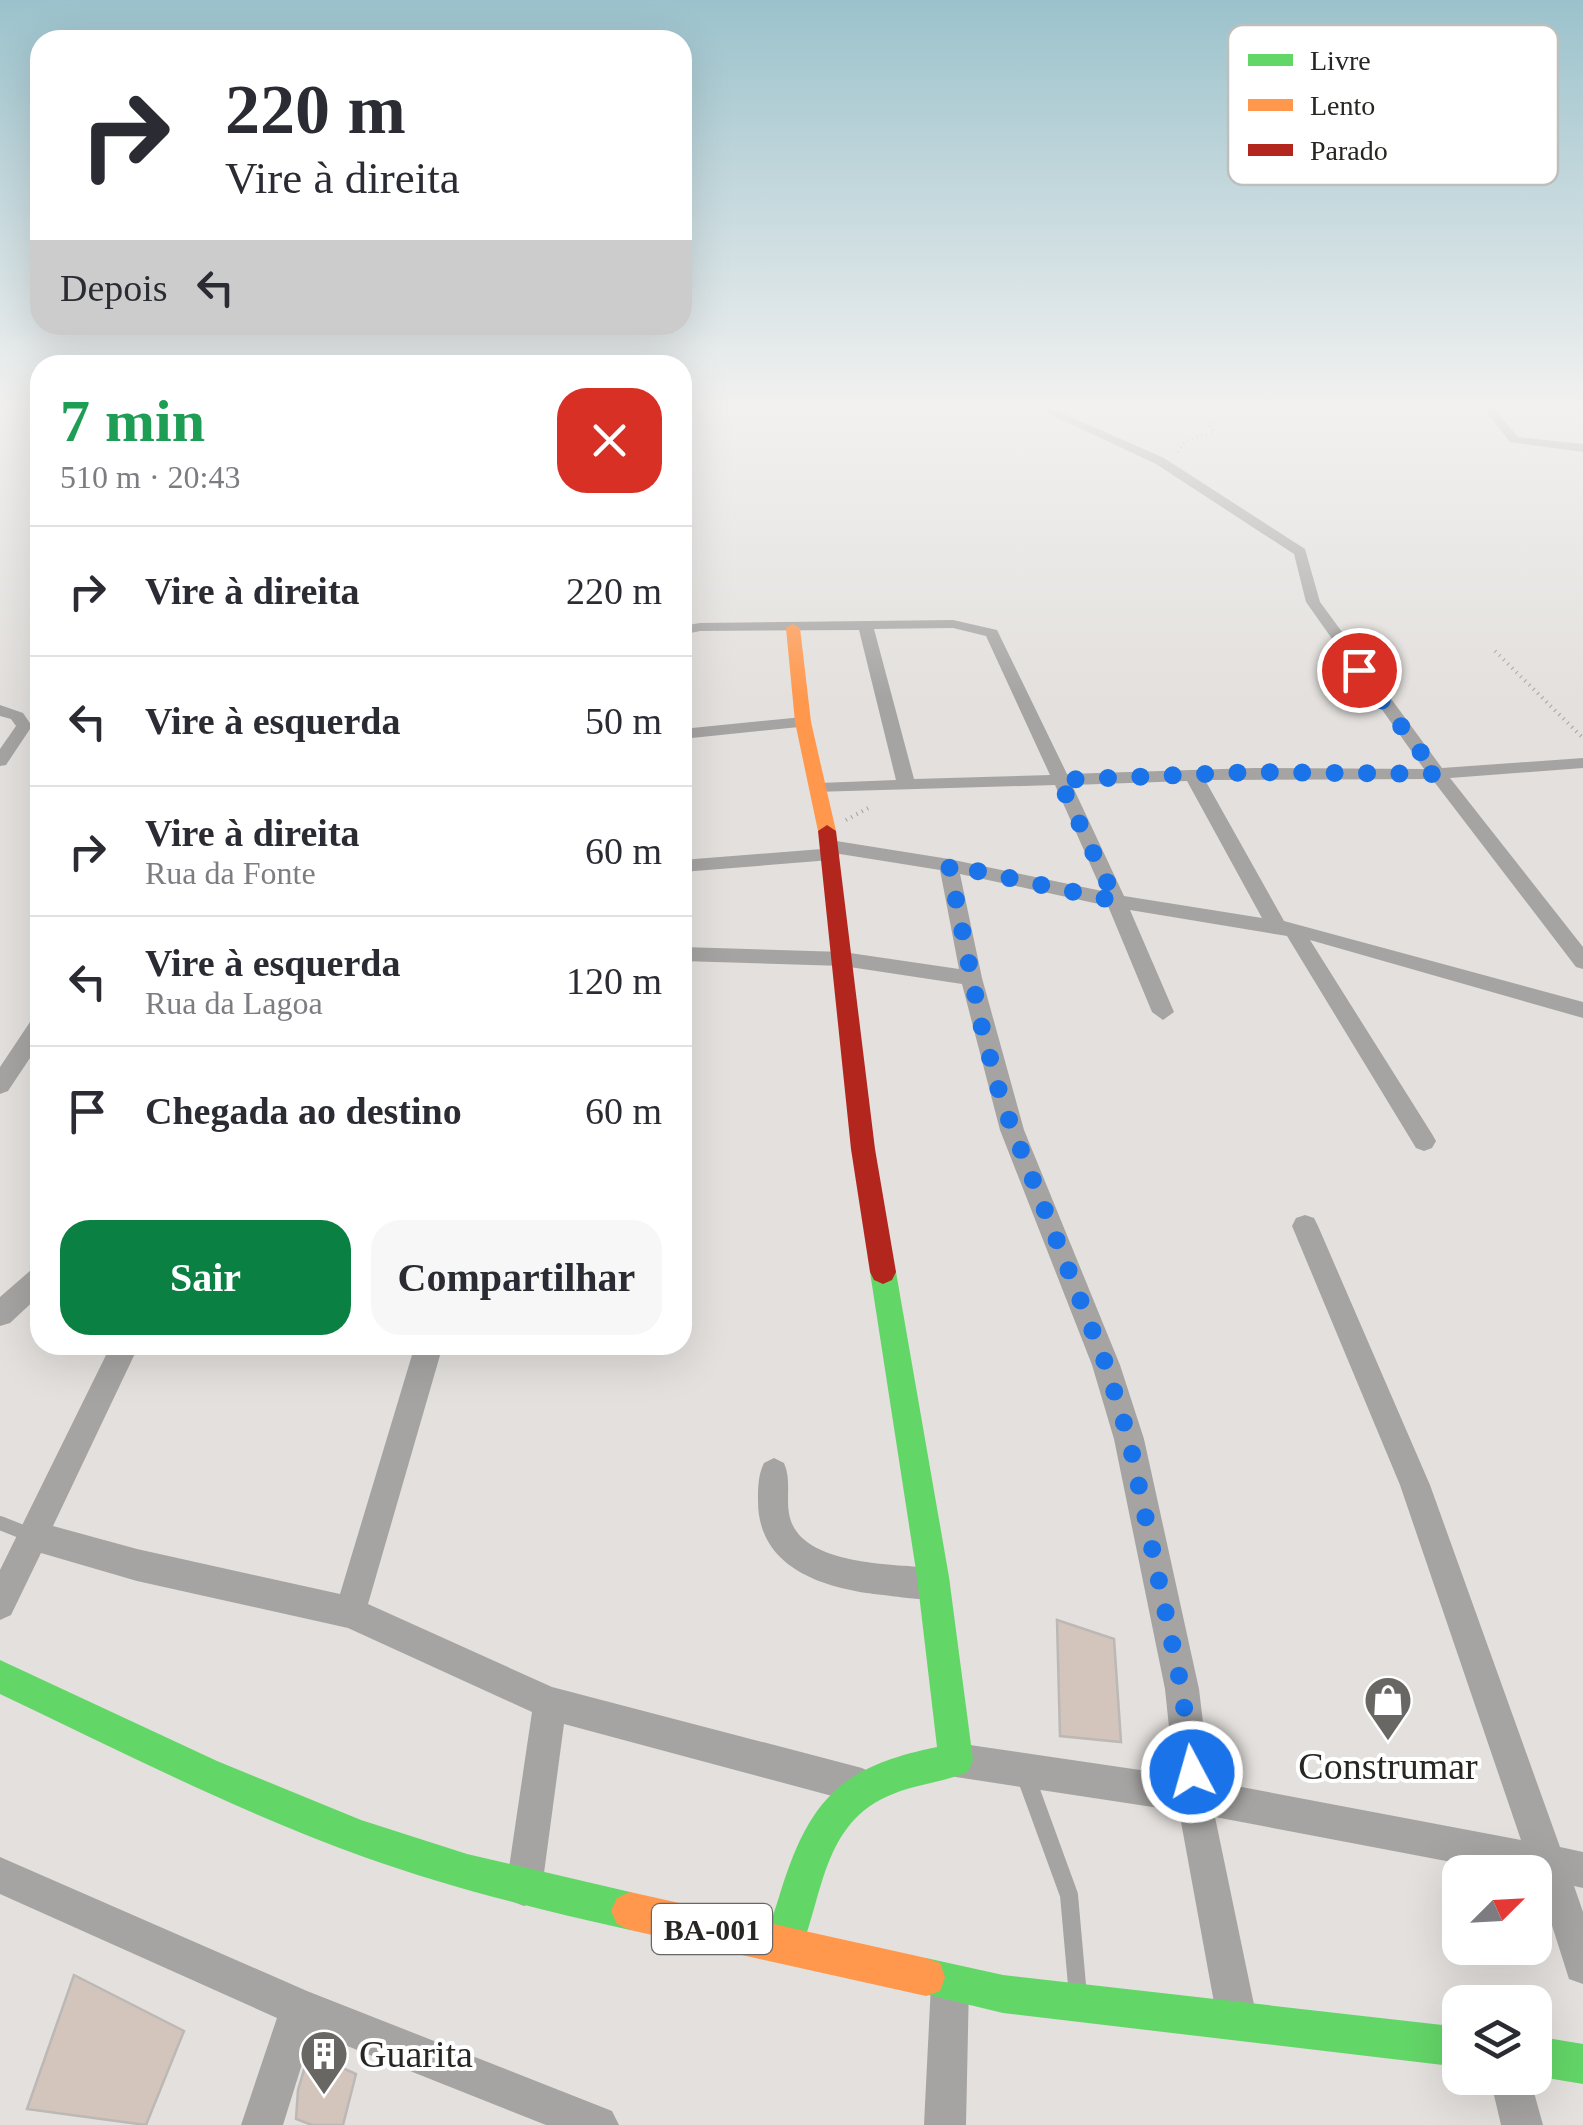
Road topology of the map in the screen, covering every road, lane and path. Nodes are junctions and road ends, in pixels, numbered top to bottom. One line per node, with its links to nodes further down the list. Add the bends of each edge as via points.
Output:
1 (1223, 501): 13 (street, via 1300,552 1312,602)
2 (866, 626): 3 (street); 14 (street, via 953,624 992,633); 15 (street)
3 (794, 628): 4 (street); 7 (street)
4 (692, 629)
5 (1495, 651): 9 (path)
6 (0, 710): 10 (street, via 24,726)
7 (803, 722): 8 (street); 16 (street)
8 (692, 733)
9 (1583, 738)
10 (0, 761)
11 (1575, 764): 13 (street)
12 (1193, 774): 13 (street); 14 (street); 21 (street)
13 (1437, 774): 24 (street)
14 (1059, 780): 15 (street); 20 (street)
15 (906, 784): 16 (street)
16 (820, 788): 17 (street)
17 (831, 850): 18 (street); 19 (street); 23 (street)
18 (692, 865)
19 (949, 865): 20 (street); 25 (street)
20 (1116, 901): 21 (street); 27 (street)
21 (1285, 928): 26 (street); 30 (street)
22 (692, 954): 23 (street)
23 (843, 960): 25 (street); 39 (street, via 863,1150)
24 (1583, 962)
25 (971, 978): 47 (street, via 1012,1130 1129,1439 1182,1690)
26 (1583, 1010)
27 (1163, 1012)
28 (30, 1040): 29 (street)
29 (0, 1085)
30 (1424, 1141)
31 (1305, 1226): 49 (street, via 1415,1485)
32 (30, 1287): 33 (street)
33 (0, 1314)
34 (120, 1355): 38 (street)
35 (426, 1355): 41 (street)
36 (774, 1473): 39 (street, via 780,1533 806,1560)
37 (0, 1523): 38 (lane)
38 (32, 1536): 40 (street); 41 (street)
39 (934, 1584): 44 (street)
40 (0, 1604)
41 (350, 1612): 43 (street)
42 (0, 1677): 54 (street, BA-001, via 262,1798 413,1856)
43 (550, 1703): 46 (street); 54 (street)
44 (956, 1760): 45 (street); 46 (street, via 929,1762)
45 (1022, 1768): 47 (street); 58 (lane, via 1069,1895)
46 (862, 1786): 55 (street, via 841,1799 811,1846)
47 (1194, 1798): 48 (street); 60 (street)
48 (1508, 1855)
49 (1545, 1855)
50 (1552, 1863): 51 (street)
51 (1583, 1870)
52 (0, 1876): 59 (street)
53 (1552, 1876): 56 (street)
54 (524, 1888): 55 (street, BA-001)
55 (785, 1944): 57 (street, BA-001)
56 (1583, 1965)
57 (950, 1984): 58 (street, BA-001); 67 (street)
58 (1078, 2002): 60 (street, BA-001)
59 (300, 2008): 65 (street); 66 (street)
60 (1237, 2018): 61 (street, BA-001)
61 (1442, 2044)
62 (1552, 2059): 63 (street)
63 (1583, 2064)
64 (1514, 2095): 68 (street)
65 (262, 2125)
66 (598, 2125)
67 (945, 2125)
68 (1522, 2125)

